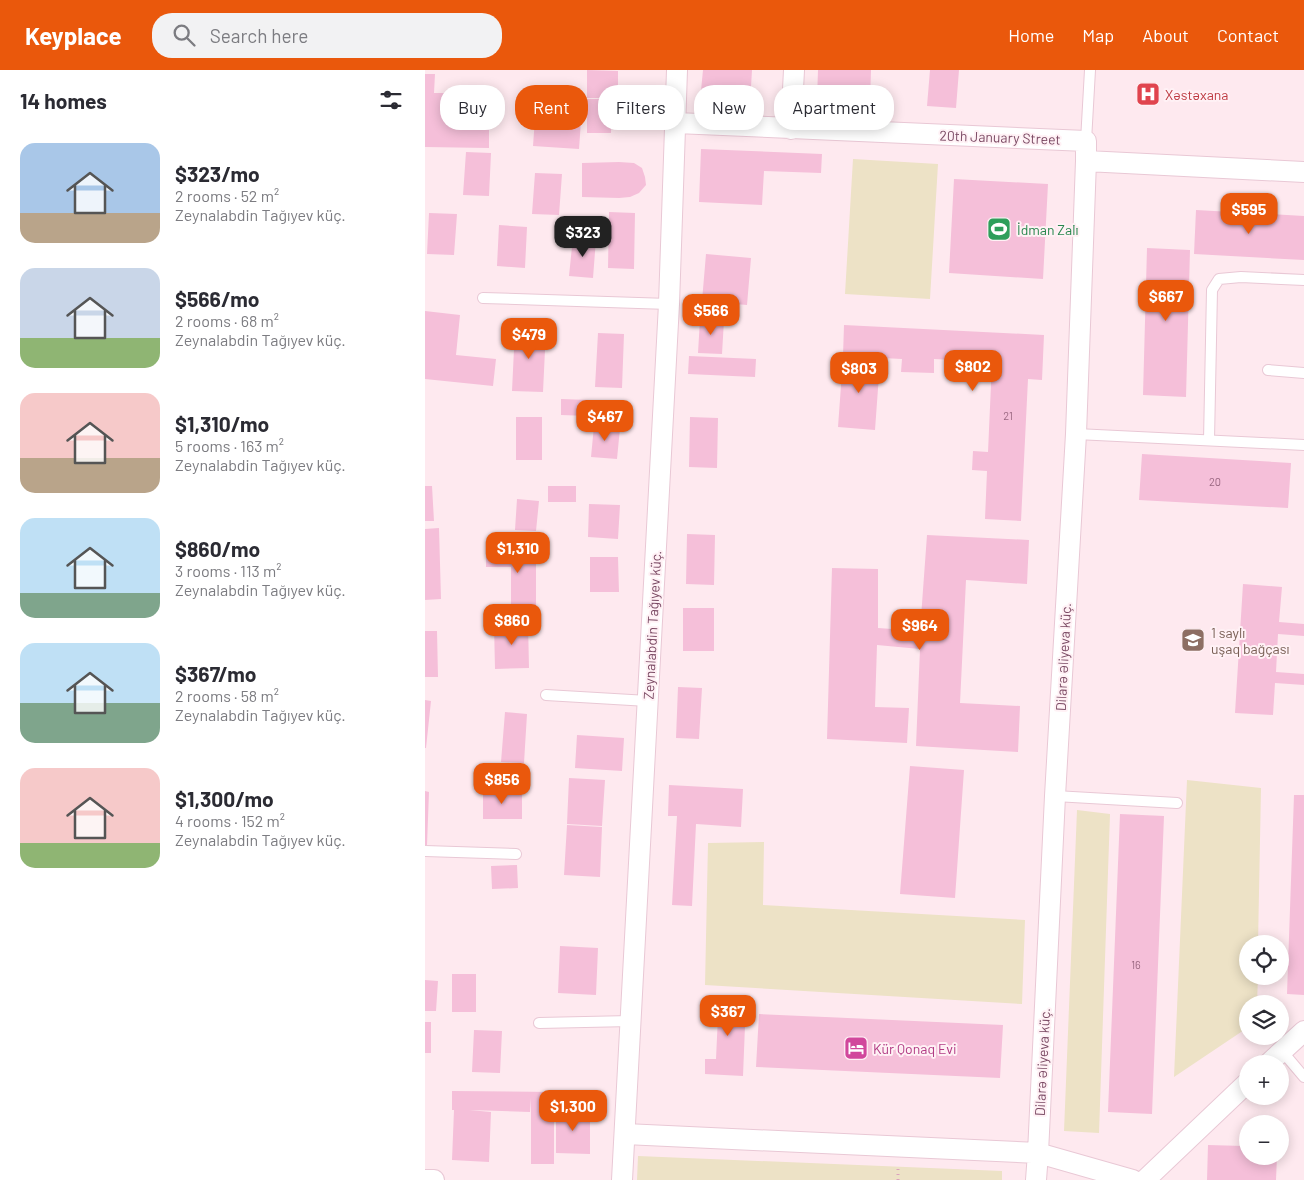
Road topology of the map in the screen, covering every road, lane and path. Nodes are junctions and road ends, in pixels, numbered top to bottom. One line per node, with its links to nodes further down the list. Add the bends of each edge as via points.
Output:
1 (677, 70): 4 (street, Zeynalabdin Tağıyev küç.)
2 (794, 70): 5 (street)
3 (1090, 70): 10 (lane)
4 (676, 85)
5 (793, 85)
6 (684, 123): 7 (street, 20th January Street)
7 (774, 128)
8 (675, 130): 15 (street, Zeynalabdin Tağıyev küç.)
9 (816, 130): 10 (street, 20th January Street)
10 (1086, 141): 11 (street)
11 (1086, 161): 12 (street); 18 (street, Dilarə Əliyeva küç.)
12 (1304, 172)
13 (1304, 280): 19 (lane, via 1241,276 1219,280 1212,290)
14 (483, 298): 15 (lane)
15 (669, 304): 22 (street, Zeynalabdin Tağıyev küç.)
16 (1269, 370): 17 (lane)
17 (1304, 373)
18 (1076, 434): 19 (lane); 23 (street, Dilarə Əliyeva küç.)
19 (1209, 440): 20 (lane)
20 (1304, 445)
21 (546, 695): 22 (lane)
22 (648, 701): 27 (street, Zeynalabdin Tağıyev küç.)
23 (1055, 796): 24 (lane); 35 (street, Dilarə Əliyeva küç.)
24 (1177, 803)
25 (425, 851): 26 (lane)
26 (516, 854)
27 (631, 1022): 28 (lane); 34 (street, Zeynalabdin Tağıyev küç.)
28 (539, 1023)
29 (1304, 1031): 30 (street)
30 (1277, 1055)
31 (1289, 1067): 32 (lane)
32 (1304, 1077)
33 (1239, 1091): 43 (street)
34 (625, 1134): 35 (street); 39 (street, Zeynalabdin Tağıyev küç.)
35 (1038, 1154): 41 (street, Dilarə Əliyeva küç.); 42 (street)
36 (898, 1167): 40 (path)
37 (425, 1180): 38 (street)
38 (433, 1180)
39 (622, 1180)
40 (898, 1180)
41 (1036, 1180)
42 (1133, 1180)
43 (1145, 1180)

